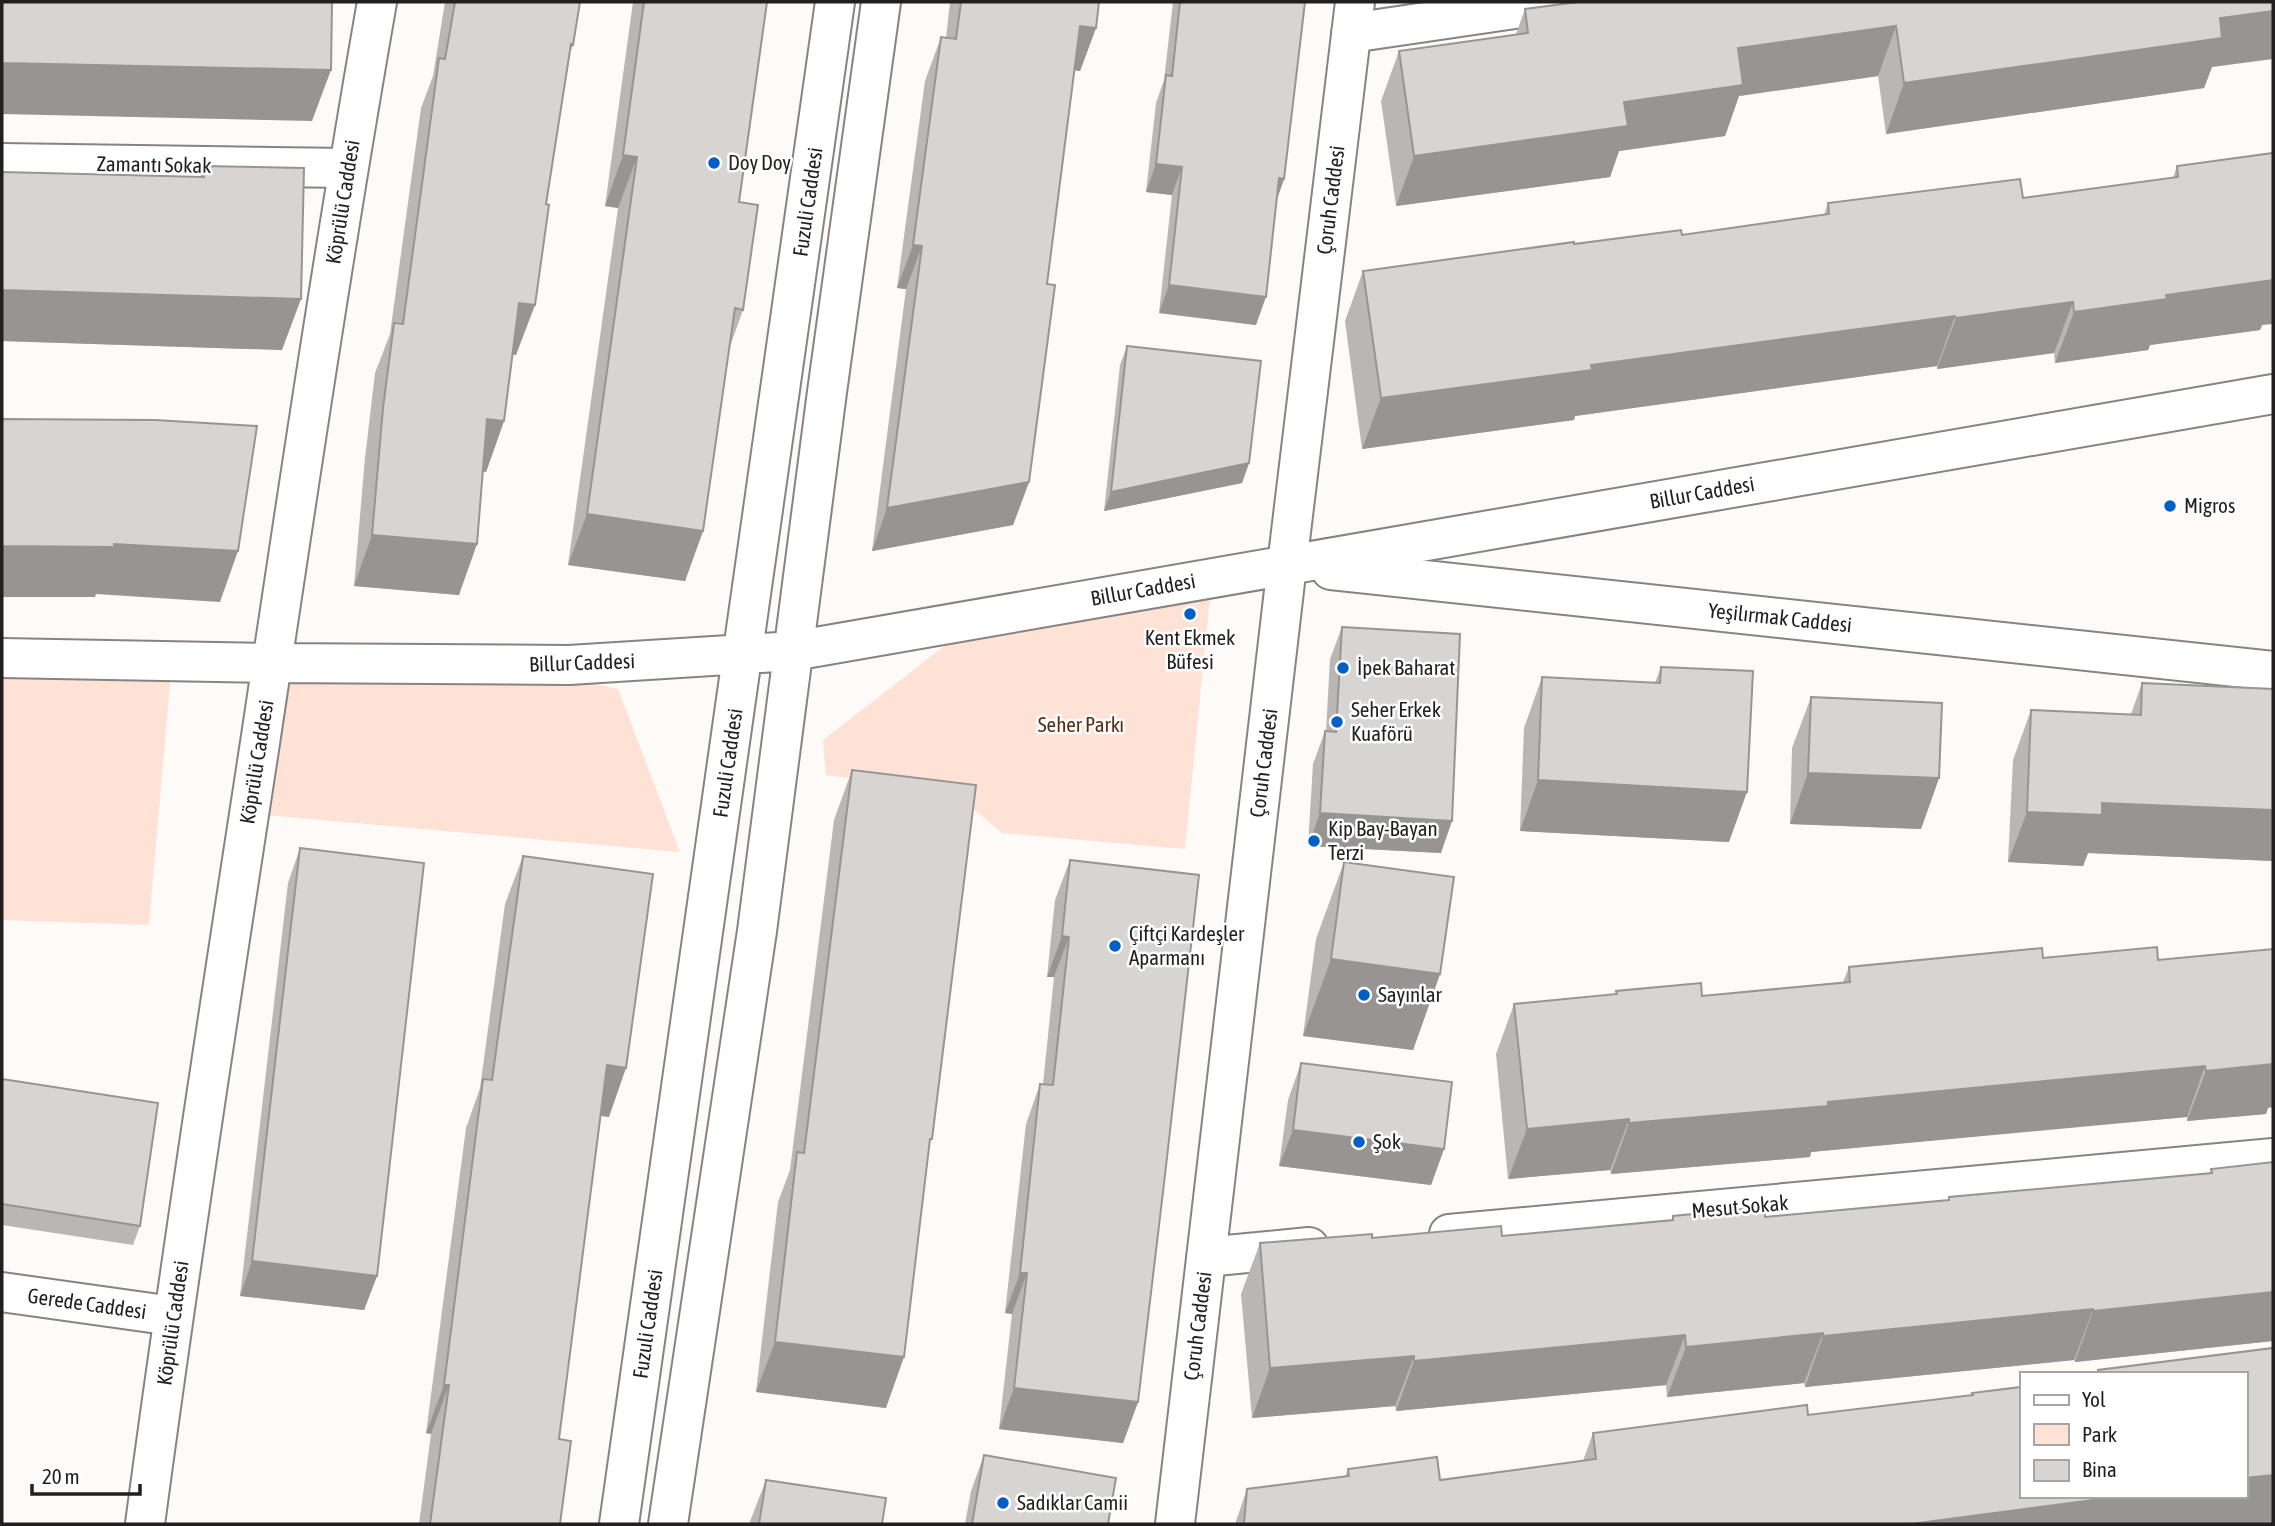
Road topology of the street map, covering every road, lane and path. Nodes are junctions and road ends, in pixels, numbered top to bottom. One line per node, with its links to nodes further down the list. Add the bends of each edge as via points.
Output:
1 (377, 2): 7 (street, Köprülü Caddesi)
2 (835, 2): 11 (street, Fuzuli Caddesi)
3 (881, 2): 10 (street)
4 (1562, 2): 5 (street)
5 (1353, 17): 9 (street, Çoruh Caddesi)
6 (2, 163): 7 (street, Zamantı Sokak)
7 (348, 168): 13 (street, Köprülü Caddesi)
8 (2273, 394): 9 (street, Billur Caddesi)
9 (1287, 565): 10 (street, Billur Caddesi); 14 (street, Yeşilırmak Caddesi); 18 (street, Çoruh Caddesi)
10 (793, 651): 11 (street, Billur Caddesi); 23 (street, via 757,931)
11 (744, 654): 13 (street, Billur Caddesi, via 569,665); 22 (street, Fuzuli Caddesi)
12 (2, 658): 13 (street, Billur Caddesi)
13 (272, 663): 20 (street, Köprülü Caddesi)
14 (2273, 671)
15 (2273, 1158): 16 (street, Mesut Sokak)
16 (1414, 1238)
17 (1345, 1244): 18 (street)
18 (1206, 1257): 24 (street, Çoruh Caddesi)
19 (2, 1292): 20 (street, Gerede Caddesi)
20 (173, 1316): 21 (street, Köprülü Caddesi)
21 (145, 1524)
22 (619, 1524)
23 (668, 1524)
24 (1175, 1524)

